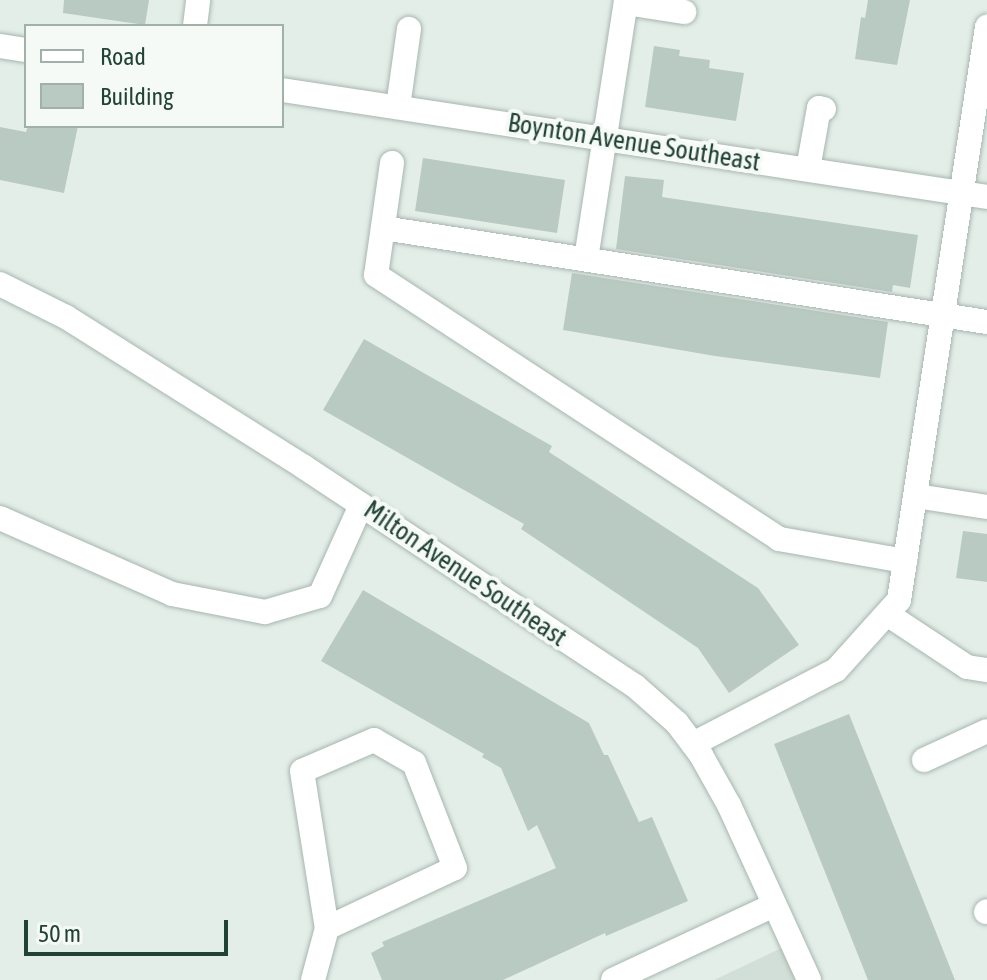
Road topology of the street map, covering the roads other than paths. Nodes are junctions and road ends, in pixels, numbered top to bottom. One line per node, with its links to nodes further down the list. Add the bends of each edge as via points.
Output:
1 (198, 0): 4 (street)
2 (626, 2): 3 (street); 13 (street)
3 (684, 12)
4 (195, 24)
5 (987, 27): 9 (street)
6 (409, 29): 11 (street)
7 (0, 46): 8 (street)
8 (24, 50)
9 (984, 74): 16 (street)
10 (284, 90): 11 (street, Boynton Avenue Southeast)
11 (398, 107): 13 (street, Boynton Avenue Southeast)
12 (824, 109): 15 (street, via 819,108)
13 (606, 139): 15 (street, Boynton Avenue Southeast); 18 (street)
14 (392, 163): 17 (street)
15 (808, 169): 16 (street, Boynton Avenue Southeast)
16 (975, 195): 20 (street)
17 (383, 228): 18 (street); 26 (street, via 376,275 779,539)
18 (586, 259): 20 (street)
19 (0, 284): 23 (street, Milton Avenue Southeast, via 66,317)
20 (944, 315): 21 (street); 22 (street)
21 (987, 322)
22 (916, 496): 24 (street); 26 (street)
23 (361, 505): 25 (street, via 320,596 265,612 172,594); 30 (street, Milton Avenue Southeast, via 635,686)
24 (987, 507)
25 (0, 518)
26 (905, 561): 27 (street, via 899,600)
27 (887, 614): 28 (street, via 967,667); 30 (street, via 836,670)
28 (987, 670)
29 (987, 731): 31 (street)
30 (693, 744): 32 (street, Milton Avenue Southeast, via 729,805)
31 (924, 760)
32 (774, 905): 35 (street); 36 (street, Milton Avenue Southeast)
33 (327, 928): 33 (street, via 455,868 414,763 374,740 302,771); 34 (street)
34 (313, 980)
35 (613, 980)
36 (809, 980)

